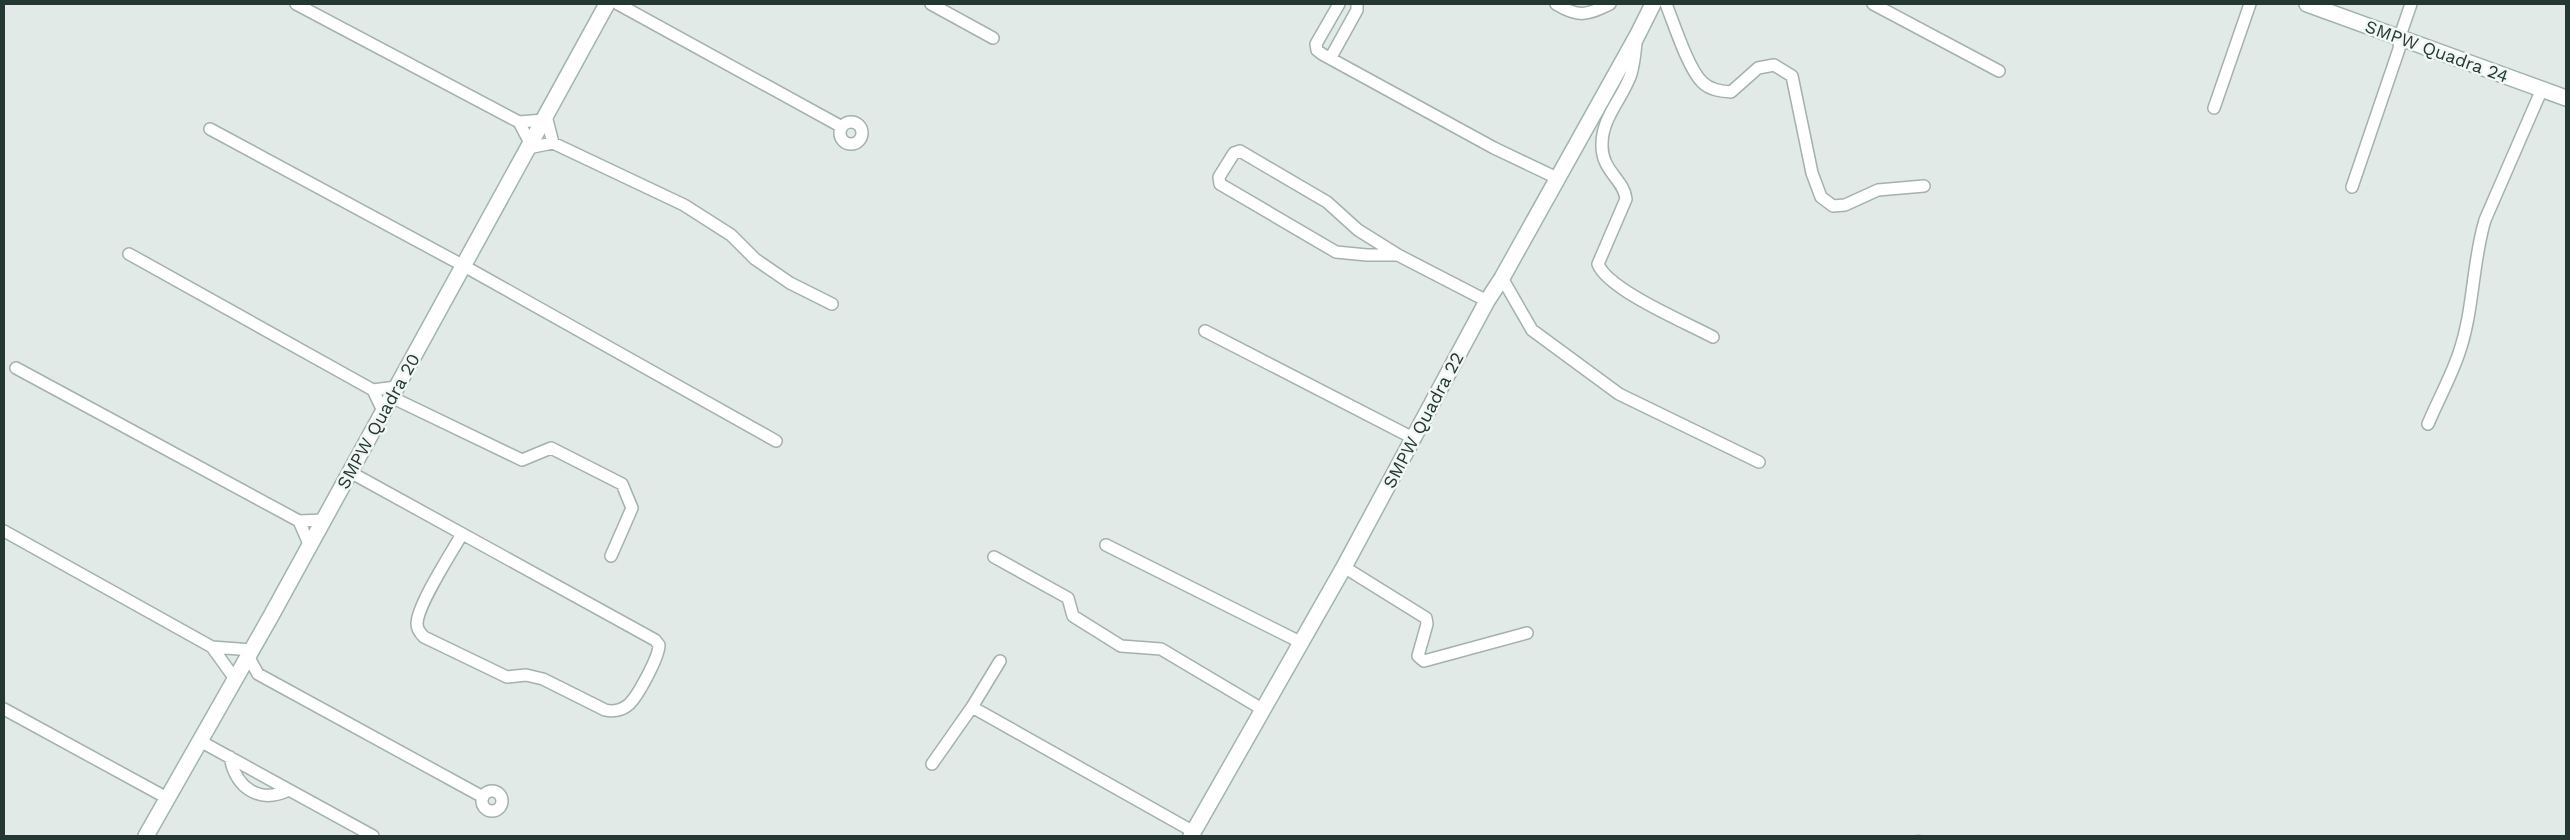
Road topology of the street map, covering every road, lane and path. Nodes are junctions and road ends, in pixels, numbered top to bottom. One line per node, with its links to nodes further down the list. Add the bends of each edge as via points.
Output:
1 (296, 4): 26 (street)
2 (618, 4): 27 (street)
3 (931, 4): 18 (street)
4 (1339, 4): 15 (street)
5 (1357, 4): 19 (street, via 1357,10)
6 (1556, 4): 7 (street, via 1576,14 1589,14)
7 (1610, 4)
8 (1653, 4): 16 (street, SMPW Quadra 22)
9 (1666, 4): 32 (street, via 1702,82 1714,90 1731,92 1758,68 1774,65 1792,76 1812,173 1822,197 1833,206 1845,205 1878,190)
10 (1873, 4): 21 (street)
11 (2250, 4): 24 (street)
12 (2307, 4): 17 (street, SMPW Quadra 24)
13 (2411, 4): 17 (street)
14 (603, 6): 25 (street, SMPW Quadra 20)
15 (1322, 34): 19 (street); 20 (street, via 1316,44 1317,50)
16 (1637, 36): 31 (street, SMPW Quadra 22); 41 (street, via 1631,73 1605,122 1604,164 1626,199 1598,264 1601,271 1630,294)
17 (2400, 36): 22 (street, SMPW Quadra 24); 33 (street, via 2399,49)
18 (993, 38)
19 (1339, 43): 20 (street)
20 (1331, 57): 31 (street, via 1494,148)
21 (1999, 71)
22 (2542, 89): 23 (street, SMPW Quadra 24); 46 (street, via 2485,220 2459,352)
23 (2566, 98)
24 (2214, 108)
25 (545, 118): 26 (street); 29 (street); 30 (street, SMPW Quadra 20)
26 (519, 122): 30 (street)
27 (842, 127)
28 (210, 129): 36 (street)
29 (553, 143): 30 (street); 39 (street, via 684,205 731,235 755,259 790,283)
30 (529, 146): 36 (street, SMPW Quadra 20)
31 (1557, 178): 37 (street, SMPW Quadra 22)
32 (1924, 186)
33 (2352, 187)
34 (129, 254): 43 (street)
35 (1398, 255): 35 (street, via 1358,230 1327,202 1240,151 1234,152 1219,177 1220,184 1336,252); 38 (street)
36 (464, 266): 44 (street, SMPW Quadra 20); 48 (street)
37 (1502, 278): 38 (street, SMPW Quadra 22); 49 (street, via 1532,330 1619,394)
38 (1487, 301): 47 (street, SMPW Quadra 22)
39 (832, 304)
40 (1205, 330): 47 (street)
41 (1713, 336)
42 (16, 368): 52 (street)
43 (373, 390): 44 (street); 45 (street)
44 (393, 392): 45 (street, SMPW Quadra 20); 57 (street, via 522,460 551,448 622,484 632,508)
45 (383, 411): 50 (street, SMPW Quadra 20)
46 (2428, 424)
47 (1413, 438): 59 (street, SMPW Quadra 22)
48 (776, 440)
49 (1759, 462)
50 (350, 472): 51 (street, SMPW Quadra 20); 54 (street)
51 (323, 520): 52 (street); 55 (street, SMPW Quadra 20)
52 (299, 521): 55 (street)
53 (4, 531): 62 (street)
54 (462, 534): 54 (street, via 656,640 658,656 630,704 617,710 606,710 543,679 526,675 507,677 424,637 417,623 421,609)
55 (309, 544): 64 (street, SMPW Quadra 20)
56 (1106, 545): 61 (street)
57 (611, 556)
58 (994, 557): 70 (street, via 1068,598 1073,616 1121,646 1161,649)
59 (1344, 567): 60 (street, via 1426,618 1418,656 1424,662); 61 (street, SMPW Quadra 22)
60 (1527, 633)
61 (1300, 642): 70 (street, SMPW Quadra 22)
62 (212, 648): 63 (street); 66 (street)
63 (233, 648): 64 (street); 66 (street)
64 (250, 653): 67 (street); 68 (street, SMPW Quadra 20)
65 (1000, 661): 69 (street)
66 (224, 664): 68 (street)
67 (258, 674): 68 (street); 76 (street)
68 (236, 677): 72 (street, SMPW Quadra 20)
69 (972, 707): 74 (street); 79 (street)
70 (1262, 709): 79 (street, SMPW Quadra 22)
71 (4, 710): 77 (street)
72 (200, 741): 73 (street); 77 (street, SMPW Quadra 20)
73 (230, 758): 75 (street); 75 (street, via 235,777 251,790 269,796)
74 (932, 764)
75 (289, 790): 78 (street)
76 (483, 796)
77 (167, 798): 80 (street, SMPW Quadra 20)
78 (358, 832): 81 (street)
79 (1192, 834)
80 (146, 836)
81 (373, 836)

